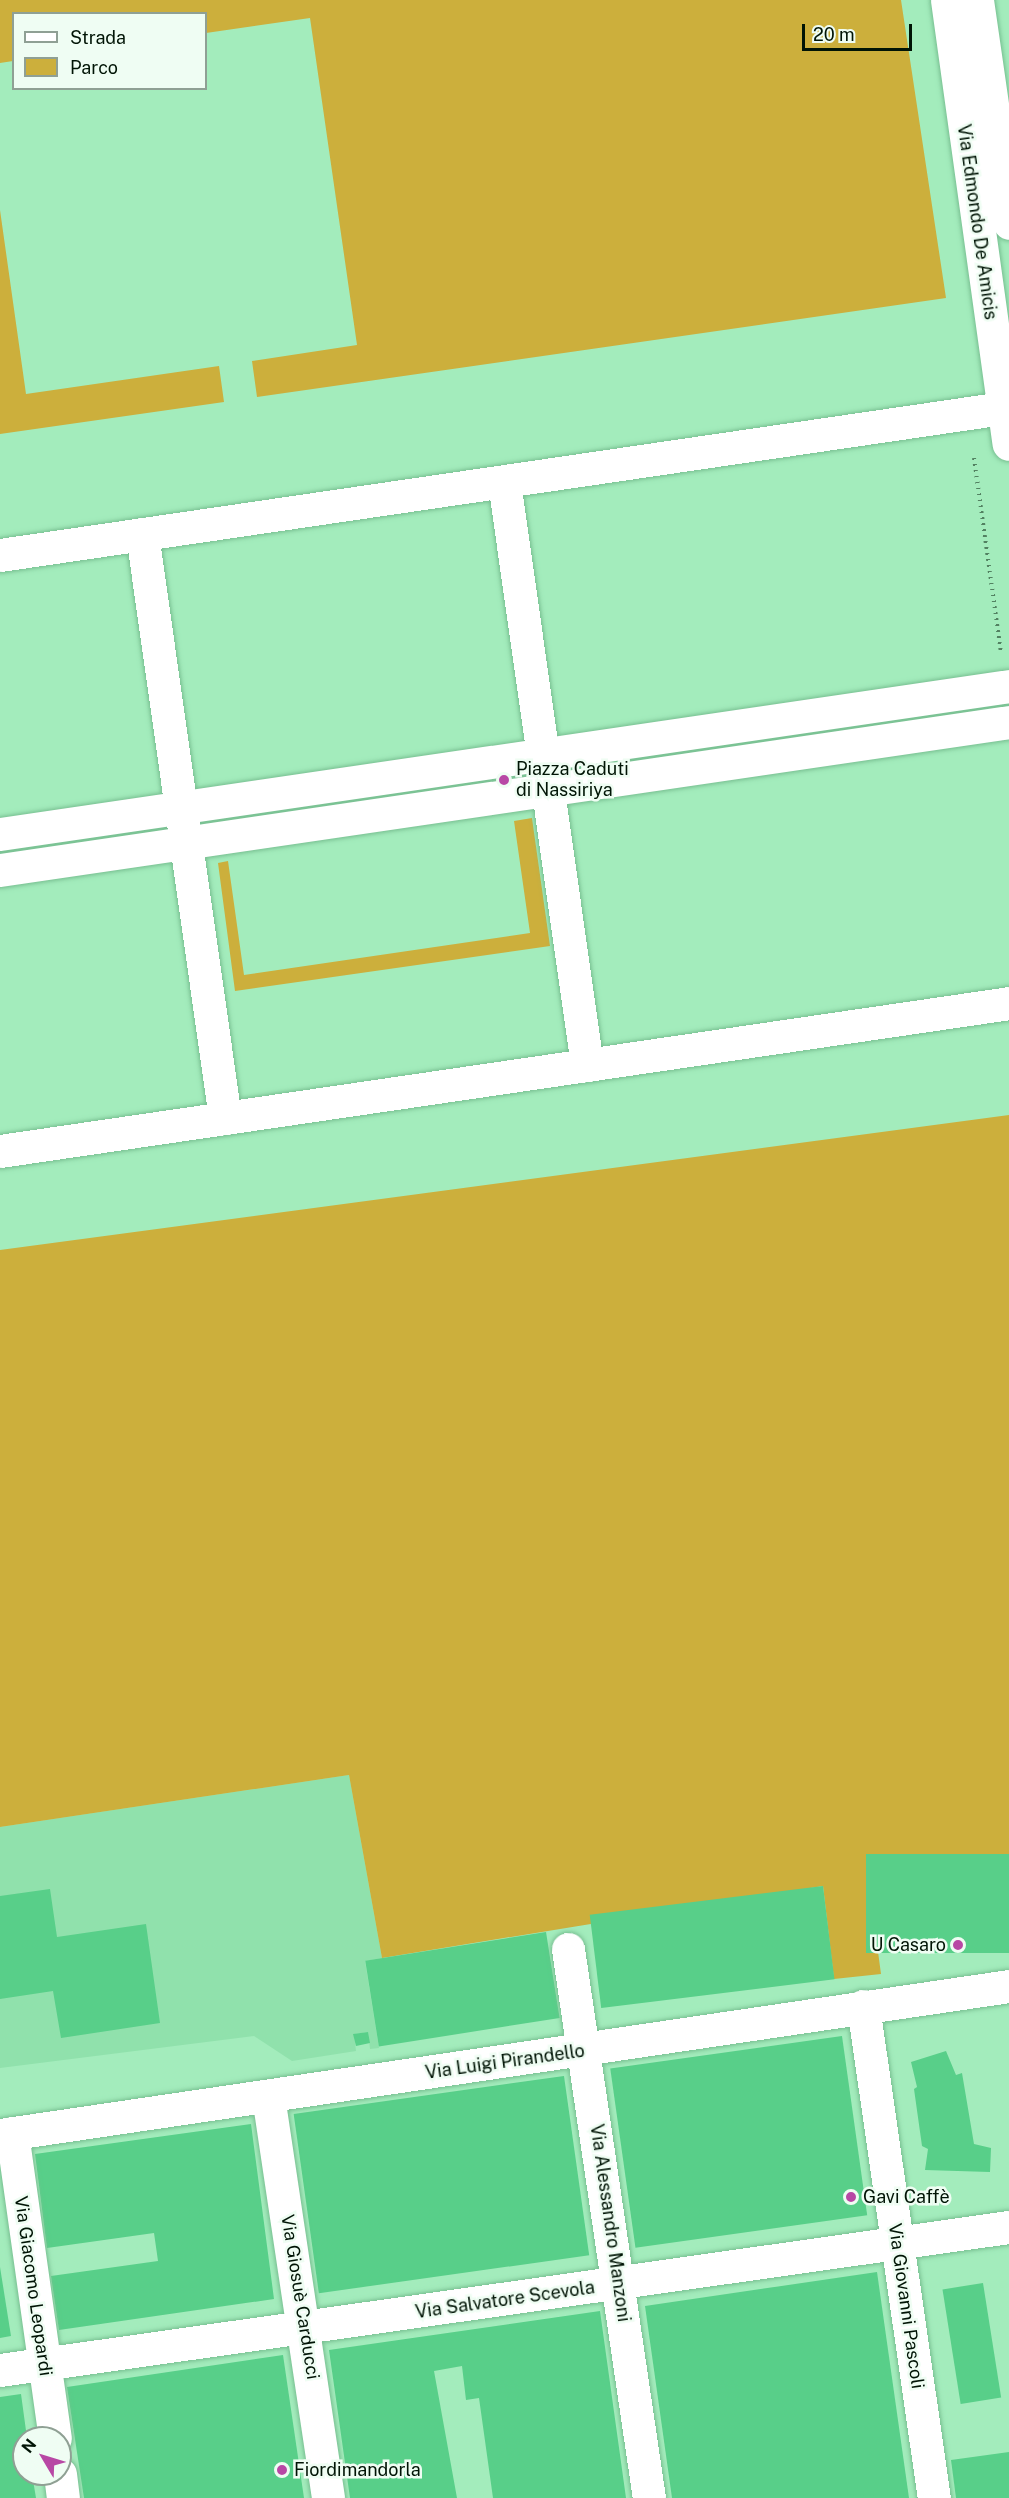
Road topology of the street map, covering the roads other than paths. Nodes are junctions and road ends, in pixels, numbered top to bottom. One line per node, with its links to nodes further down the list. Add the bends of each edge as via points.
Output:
1 (947, 0): 4 (street, Via Edmondo De Amicis)
2 (977, 0): 3 (street, Via Edmondo De Amicis)
3 (1009, 224)
4 (1003, 408): 5 (street, Via Edmondo De Amicis); 6 (street)
5 (1009, 444)
6 (504, 482): 7 (street); 11 (street)
7 (142, 534): 8 (street); 13 (street)
8 (0, 555)
9 (1009, 686): 11 (street)
10 (1009, 722): 12 (street)
11 (542, 754): 12 (street); 13 (street)
12 (547, 790): 15 (street); 18 (street)
13 (180, 807): 14 (street); 15 (street)
14 (0, 834)
15 (186, 843): 16 (street); 19 (street)
16 (0, 870)
17 (1009, 1003): 18 (street)
18 (587, 1065): 19 (street)
19 (225, 1118): 20 (street)
20 (0, 1151)
21 (568, 1949): 24 (street, Via Alessandro Manzoni)
22 (1009, 1986): 23 (street, Via Luigi Pirandello)
23 (863, 2006): 24 (street, Via Luigi Pirandello); 28 (street, Via Giovanni Pascoli)
24 (586, 2050): 25 (street, Via Luigi Pirandello); 29 (street, Via Alessandro Manzoni)
25 (268, 2096): 26 (street, Via Luigi Pirandello); 30 (street, Via Giosuè Carducci)
26 (6, 2134): 31 (street, Via Giacomo Leopardi)
27 (1009, 2227): 28 (street, Via Salvatore Scevola)
28 (897, 2242): 29 (street, Via Salvatore Scevola); 36 (street, Via Giovanni Pascoli)
29 (618, 2283): 30 (street, Via Salvatore Scevola); 35 (street, Via Alessandro Manzoni)
30 (305, 2328): 31 (street, Via Salvatore Scevola); 34 (street, Via Giosuè Carducci)
31 (44, 2363): 32 (street, Via Salvatore Scevola); 33 (street, Via Giacomo Leopardi)
32 (0, 2370)
33 (53, 2426)
34 (328, 2498)
35 (649, 2498)
36 (934, 2498)

